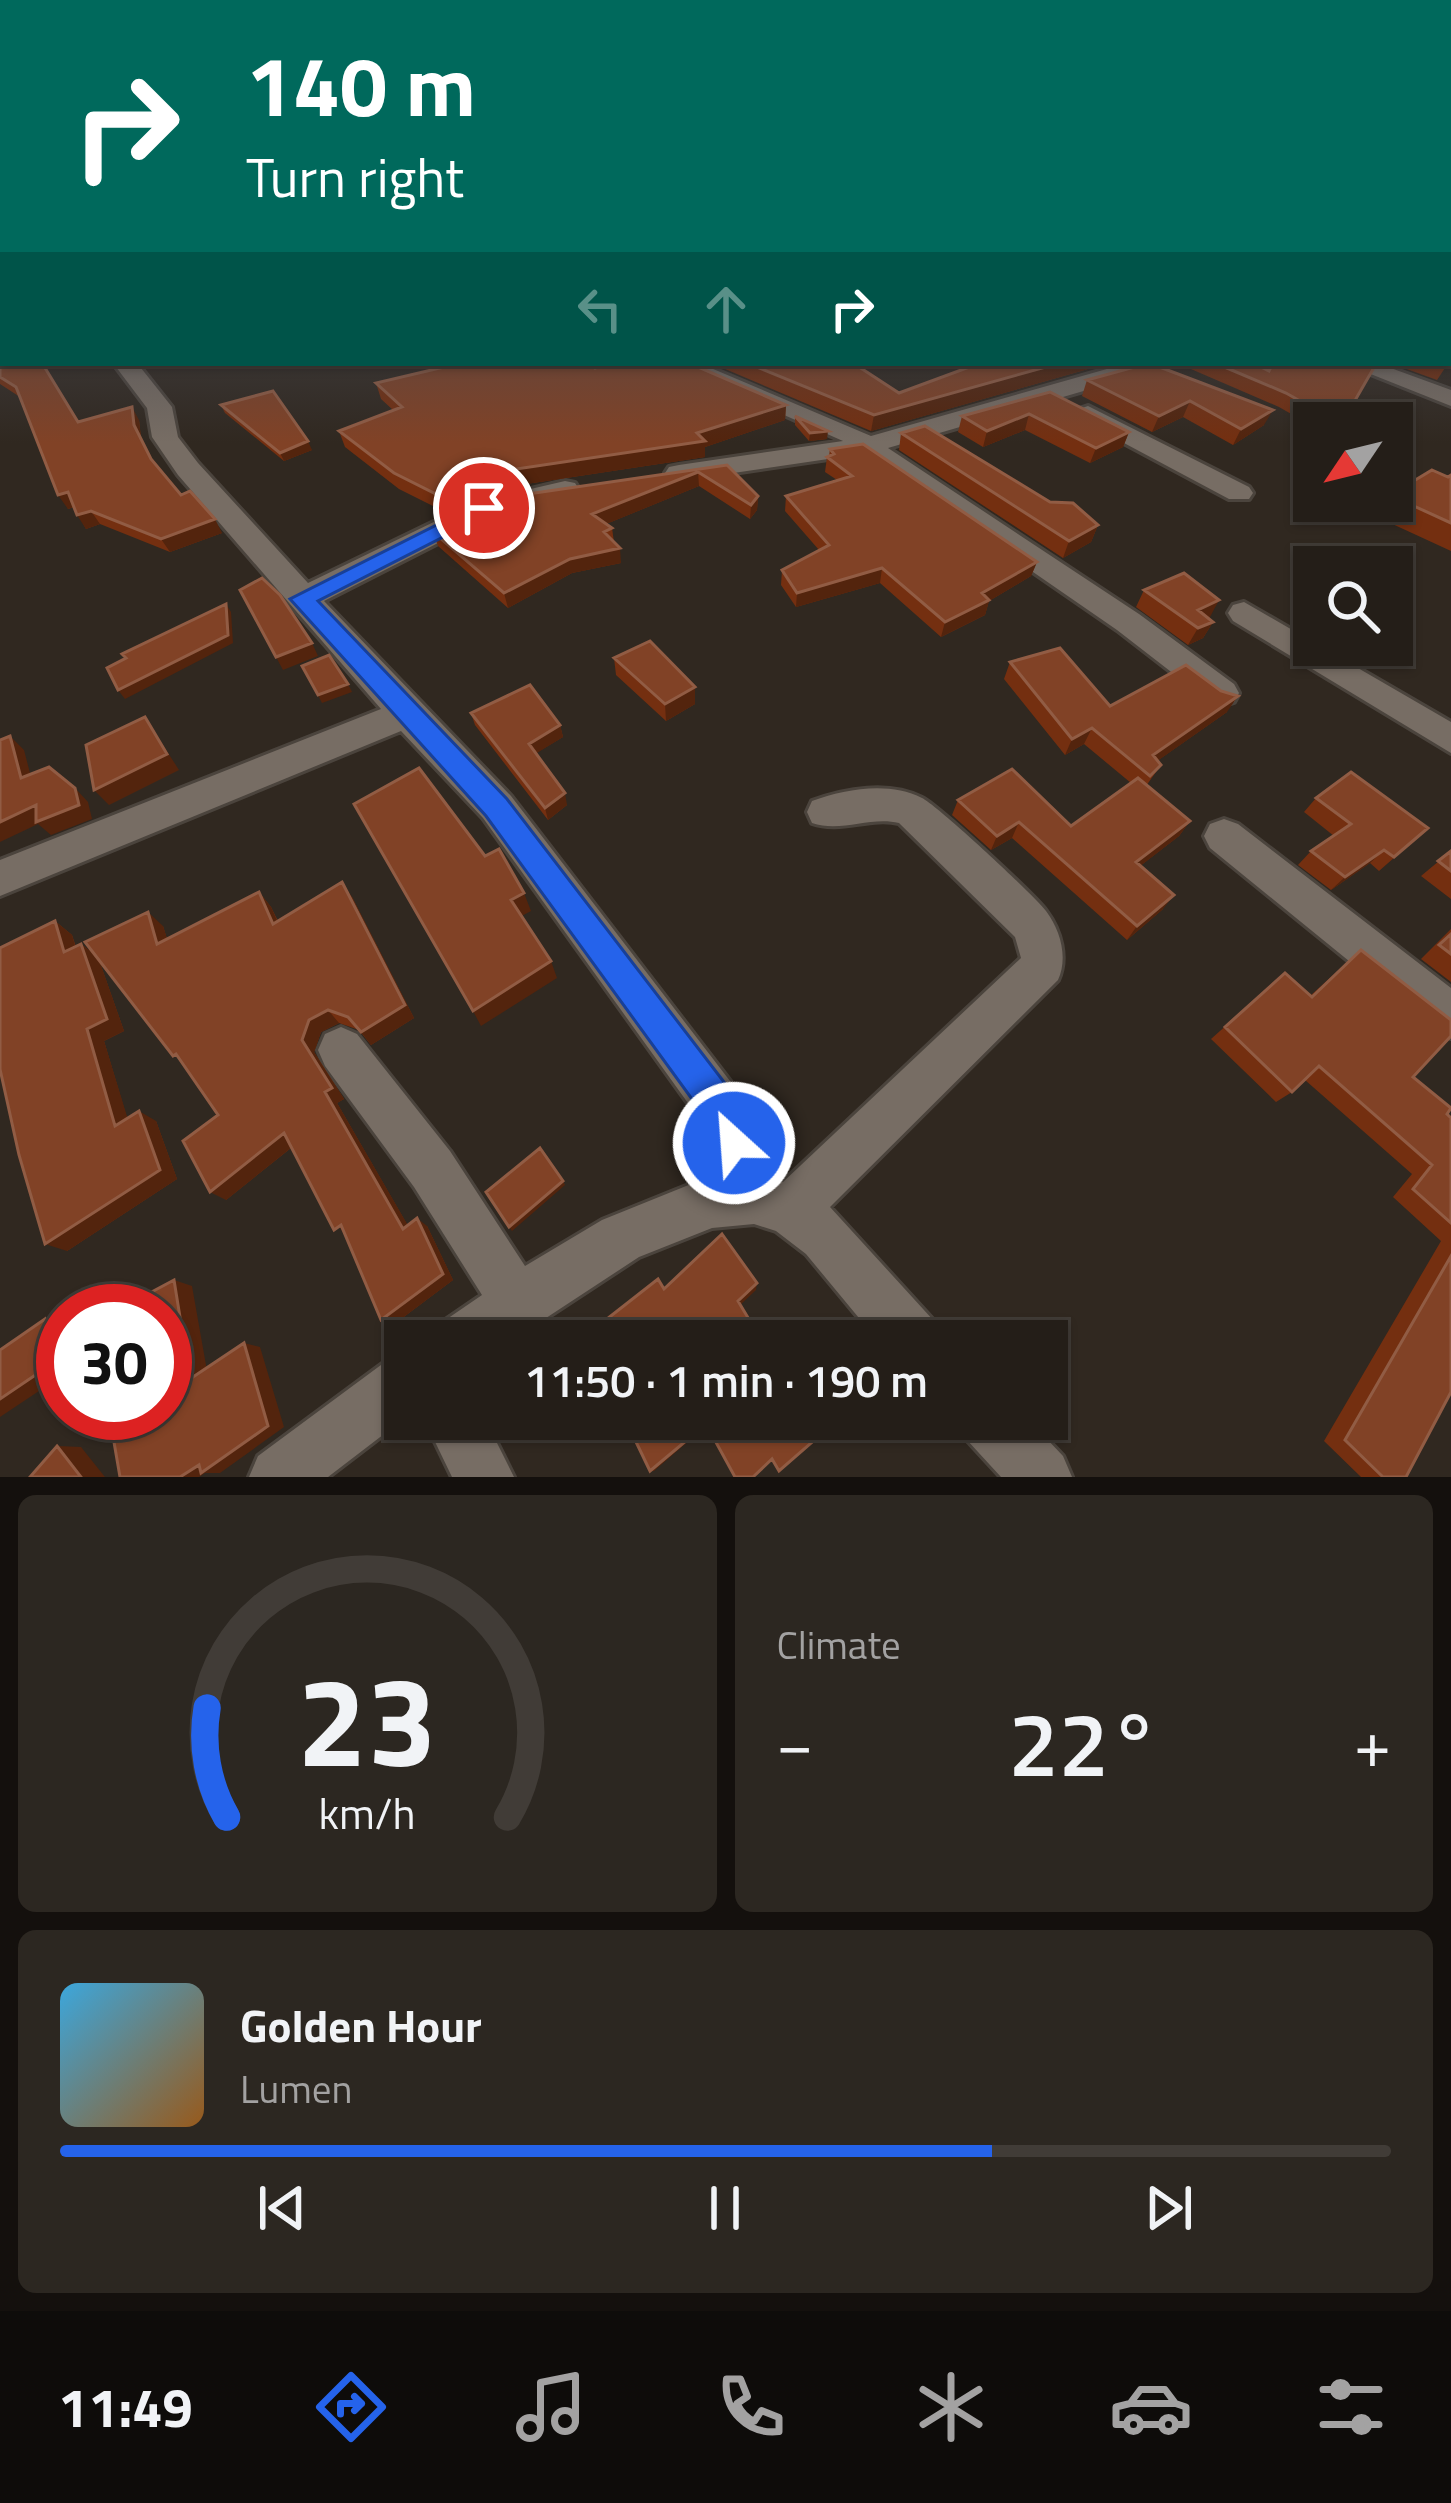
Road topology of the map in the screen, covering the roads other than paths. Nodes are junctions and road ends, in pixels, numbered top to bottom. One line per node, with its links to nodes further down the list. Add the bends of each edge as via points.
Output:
1 (127, 366): 13 (street, via 159,407 173,450)
2 (686, 366): 8 (street, via 841,428)
3 (1363, 366): 6 (street)
4 (1151, 367): 5 (street)
5 (1048, 393): 7 (street); 12 (street)
6 (1451, 399)
7 (928, 430): 8 (street); 9 (street)
8 (865, 446): 10 (street); 15 (street)
9 (965, 452)
10 (646, 478)
11 (583, 487): 13 (street, via 484,508)
12 (1239, 493)
13 (302, 599): 16 (street)
14 (1244, 613): 17 (street)
15 (1225, 695)
16 (406, 714): 20 (street); 23 (street, via 496,807 724,1112 734,1143)
17 (1451, 739)
18 (826, 812): 24 (street, via 881,802 911,810 1031,924 1042,966)
19 (1224, 836): 21 (street)
20 (0, 878)
21 (1451, 1016)
22 (340, 1050): 25 (street, via 433,1169)
23 (723, 1196): 24 (street, via 762,1197); 25 (street, via 619,1240)
24 (790, 1210): 27 (street, via 824,1236)
25 (518, 1303): 26 (street)
26 (494, 1320)
27 (896, 1320)
28 (384, 1398): 31 (street)
29 (464, 1440): 32 (street)
30 (1008, 1440): 33 (street)
31 (279, 1477)
32 (484, 1477)
33 (1042, 1477)

